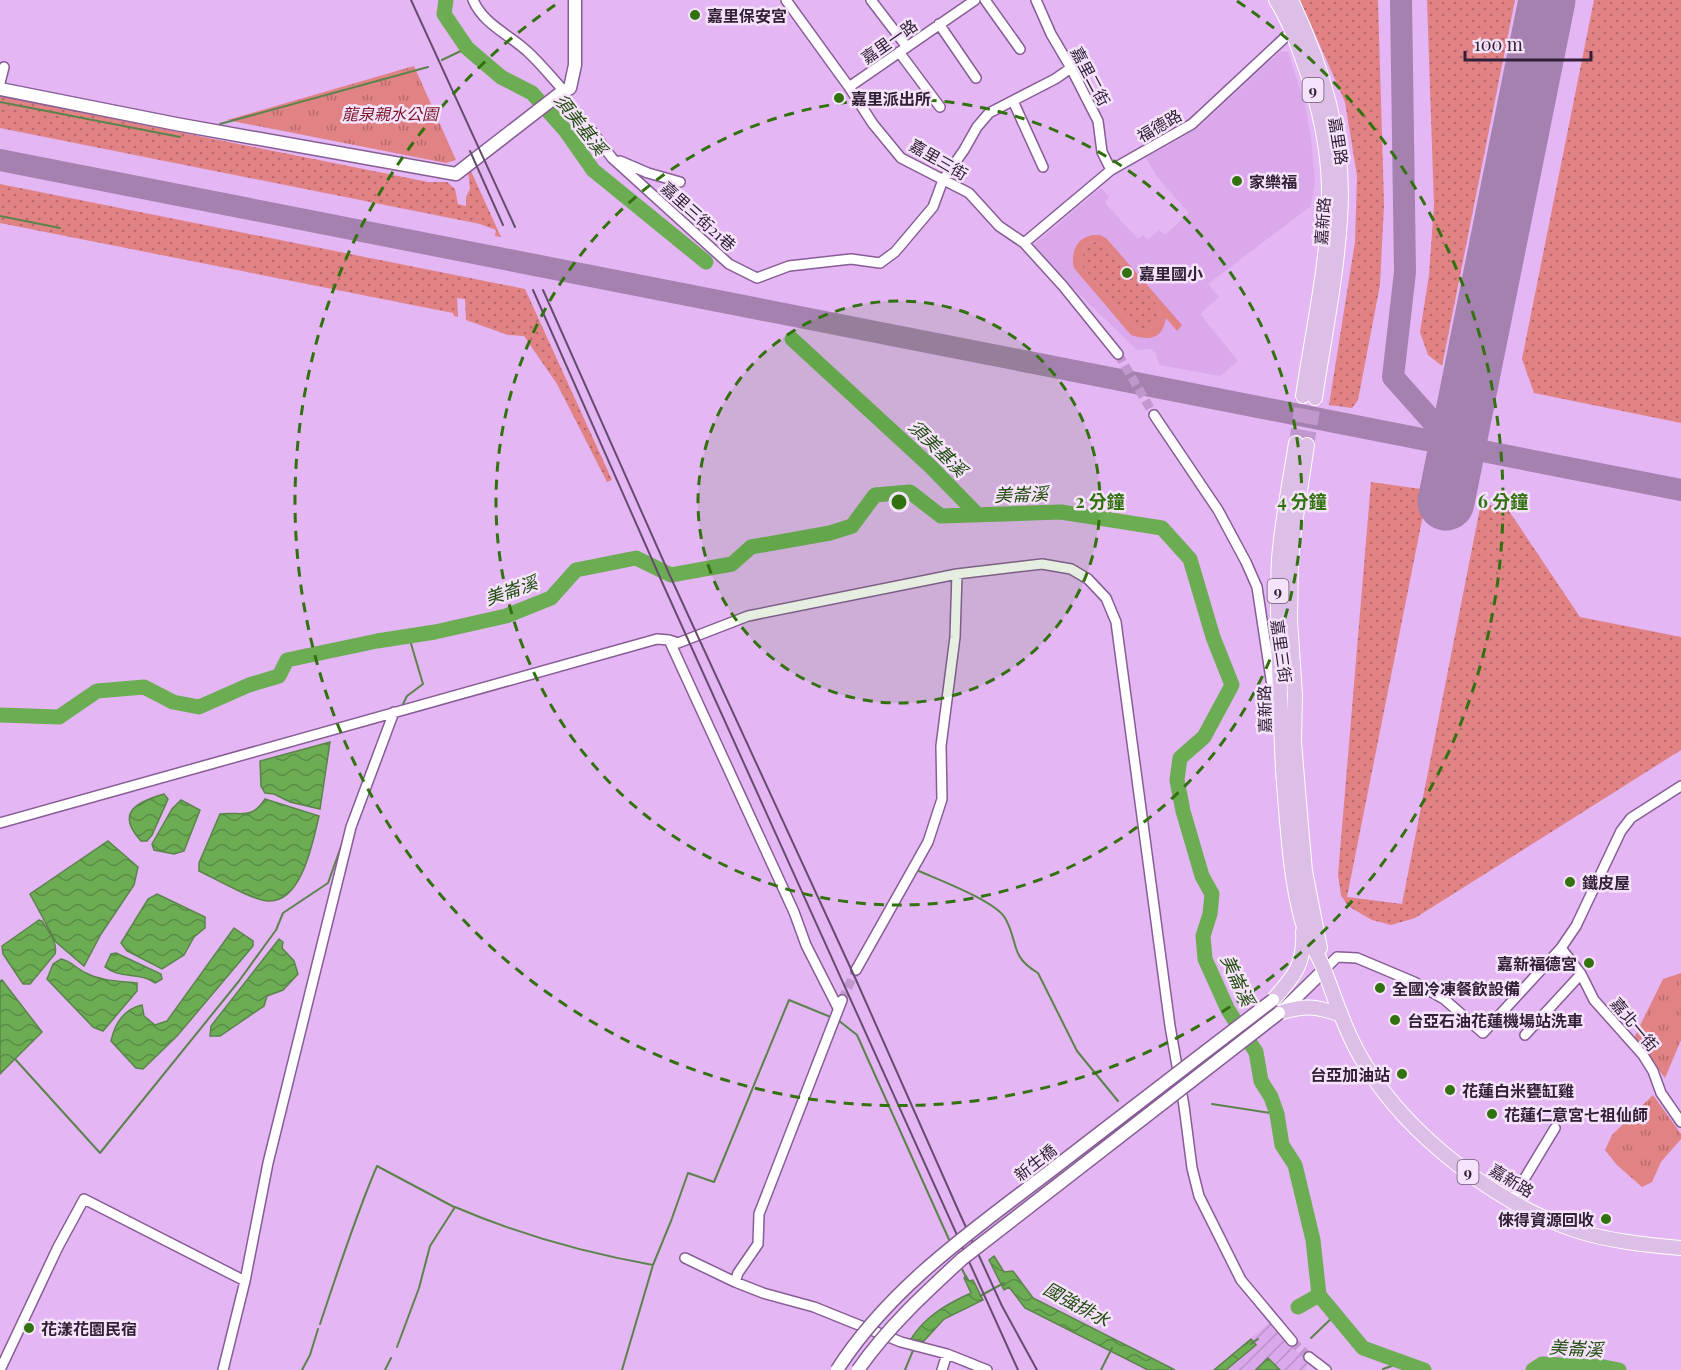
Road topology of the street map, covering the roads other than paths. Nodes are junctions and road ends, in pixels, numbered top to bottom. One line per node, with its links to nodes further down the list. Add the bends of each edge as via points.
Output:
1 (473, 0): 20 (street, via 490,24 529,53)
2 (575, 0): 20 (street, via 575,65 570,88)
3 (786, 0): 18 (street, 嘉里三街)
4 (871, 0): 13 (street)
5 (975, 0): 10 (street, 嘉里一路)
6 (985, 0): 12 (street)
7 (1036, 0): 15 (street, 嘉里二街)
8 (1276, 0): 11 (main road, 嘉里路 / 9)
9 (1291, 0): 11 (main road, 嘉里路 / 9)
10 (939, 24): 13 (street, 嘉里一路); 16 (street)
11 (1298, 27): 24 (main road, 嘉里路 / 9, via 1326,88); 27 (street, 福德路, via 1192,124); 30 (main road, 嘉里路 / 9, via 1320,118)
12 (1020, 49)
13 (903, 50): 18 (street, 嘉里一路); 22 (street)
14 (4, 67): 17 (street)
15 (1071, 68): 21 (street); 27 (street, 嘉里二街, via 1098,121 1102,152)
16 (976, 78)
17 (0, 83)
18 (849, 87): 28 (street, 嘉里三街, via 902,158)
19 (0, 89): 20 (street, via 456,174)
20 (559, 95)
21 (1013, 101): 26 (street); 28 (street, via 989,113)
22 (940, 107)
23 (591, 130): 25 (street, 嘉里三街21巷)
24 (1338, 154): 30 (main road, 嘉新路 / 9, via 1339,231 1309,397 1328,231)
25 (612, 158): 28 (street, 嘉里三街21巷, via 729,264 757,278 789,266 851,259 880,263 895,252 933,207); 29 (street)
26 (1043, 167)
27 (1111, 170): 31 (street, 福德路)
28 (943, 180): 31 (street, 嘉里三街, via 969,193 999,226)
29 (680, 183)
30 (1329, 186)
31 (1024, 243): 32 (street, 嘉里三街)
32 (1118, 354)
33 (1154, 415): 37 (street, 嘉里三街, via 1218,510 1257,587)
34 (957, 574): 35 (street, via 748,616 678,643); 42 (street, via 955,637 940,746 942,799 928,842); 56 (street, via 1033,565 1062,566 1088,579 1110,606 1116,622 1192,1168 1199,1196 1241,1280)
35 (669, 640): 36 (street, via 657,639); 55 (street, via 837,1011 759,1214 759,1244)
36 (394, 712): 39 (street); 54 (street, via 351,827 268,1163)
37 (1281, 740): 40 (main road, 嘉新路 / 9, via 1289,849); 43 (main road, 嘉新路 / 9, via 1276,617 1280,558 1301,444 1290,620 1294,742 1305,871)
38 (1681, 786): 41 (street, via 1632,818 1621,831 1576,926)
39 (0, 823)
40 (1303, 923): 43 (main road, 嘉新路 / 9); 45 (main road, via 1301,963)
41 (1561, 948): 43 (street, via 1483,1033 1444,999 1356,958 1337,957); 44 (street, 嘉北一街)
42 (856, 970)
43 (1324, 970): 45 (street, 新生橋); 46 (street, 新生橋); 47 (main road, 嘉新路 / 9)
44 (1581, 974): 48 (street); 49 (street, 嘉北一街, via 1594,1000 1643,1055 1661,1093)
45 (1273, 1000): 61 (street, 新生橋, bridge, via 971,1232 873,1321)
46 (1279, 1013): 47 (main road, via 1312,1006); 62 (street, 新生橋, bridge, via 962,1259 922,1295)
47 (1339, 1014): 51 (main road, 嘉新路 / 9, via 1366,1067 1394,1106 1473,1176)
48 (1525, 1035)
49 (1681, 1122)
50 (1555, 1128): 51 (street)
51 (1511, 1201): 52 (main road, 嘉新路 / 9, via 1576,1231)
52 (1681, 1248)
53 (685, 1258): 55 (street)
54 (245, 1281): 59 (street, via 84,1199); 60 (street)
55 (735, 1282): 57 (street, via 814,1307 901,1342)
56 (1292, 1341)
57 (947, 1354): 63 (street); 64 (street)
58 (1309, 1358): 65 (street)
59 (0, 1370)
60 (223, 1370)
61 (837, 1370)
62 (858, 1370)
63 (942, 1370)
64 (987, 1370)
65 (1326, 1370)

